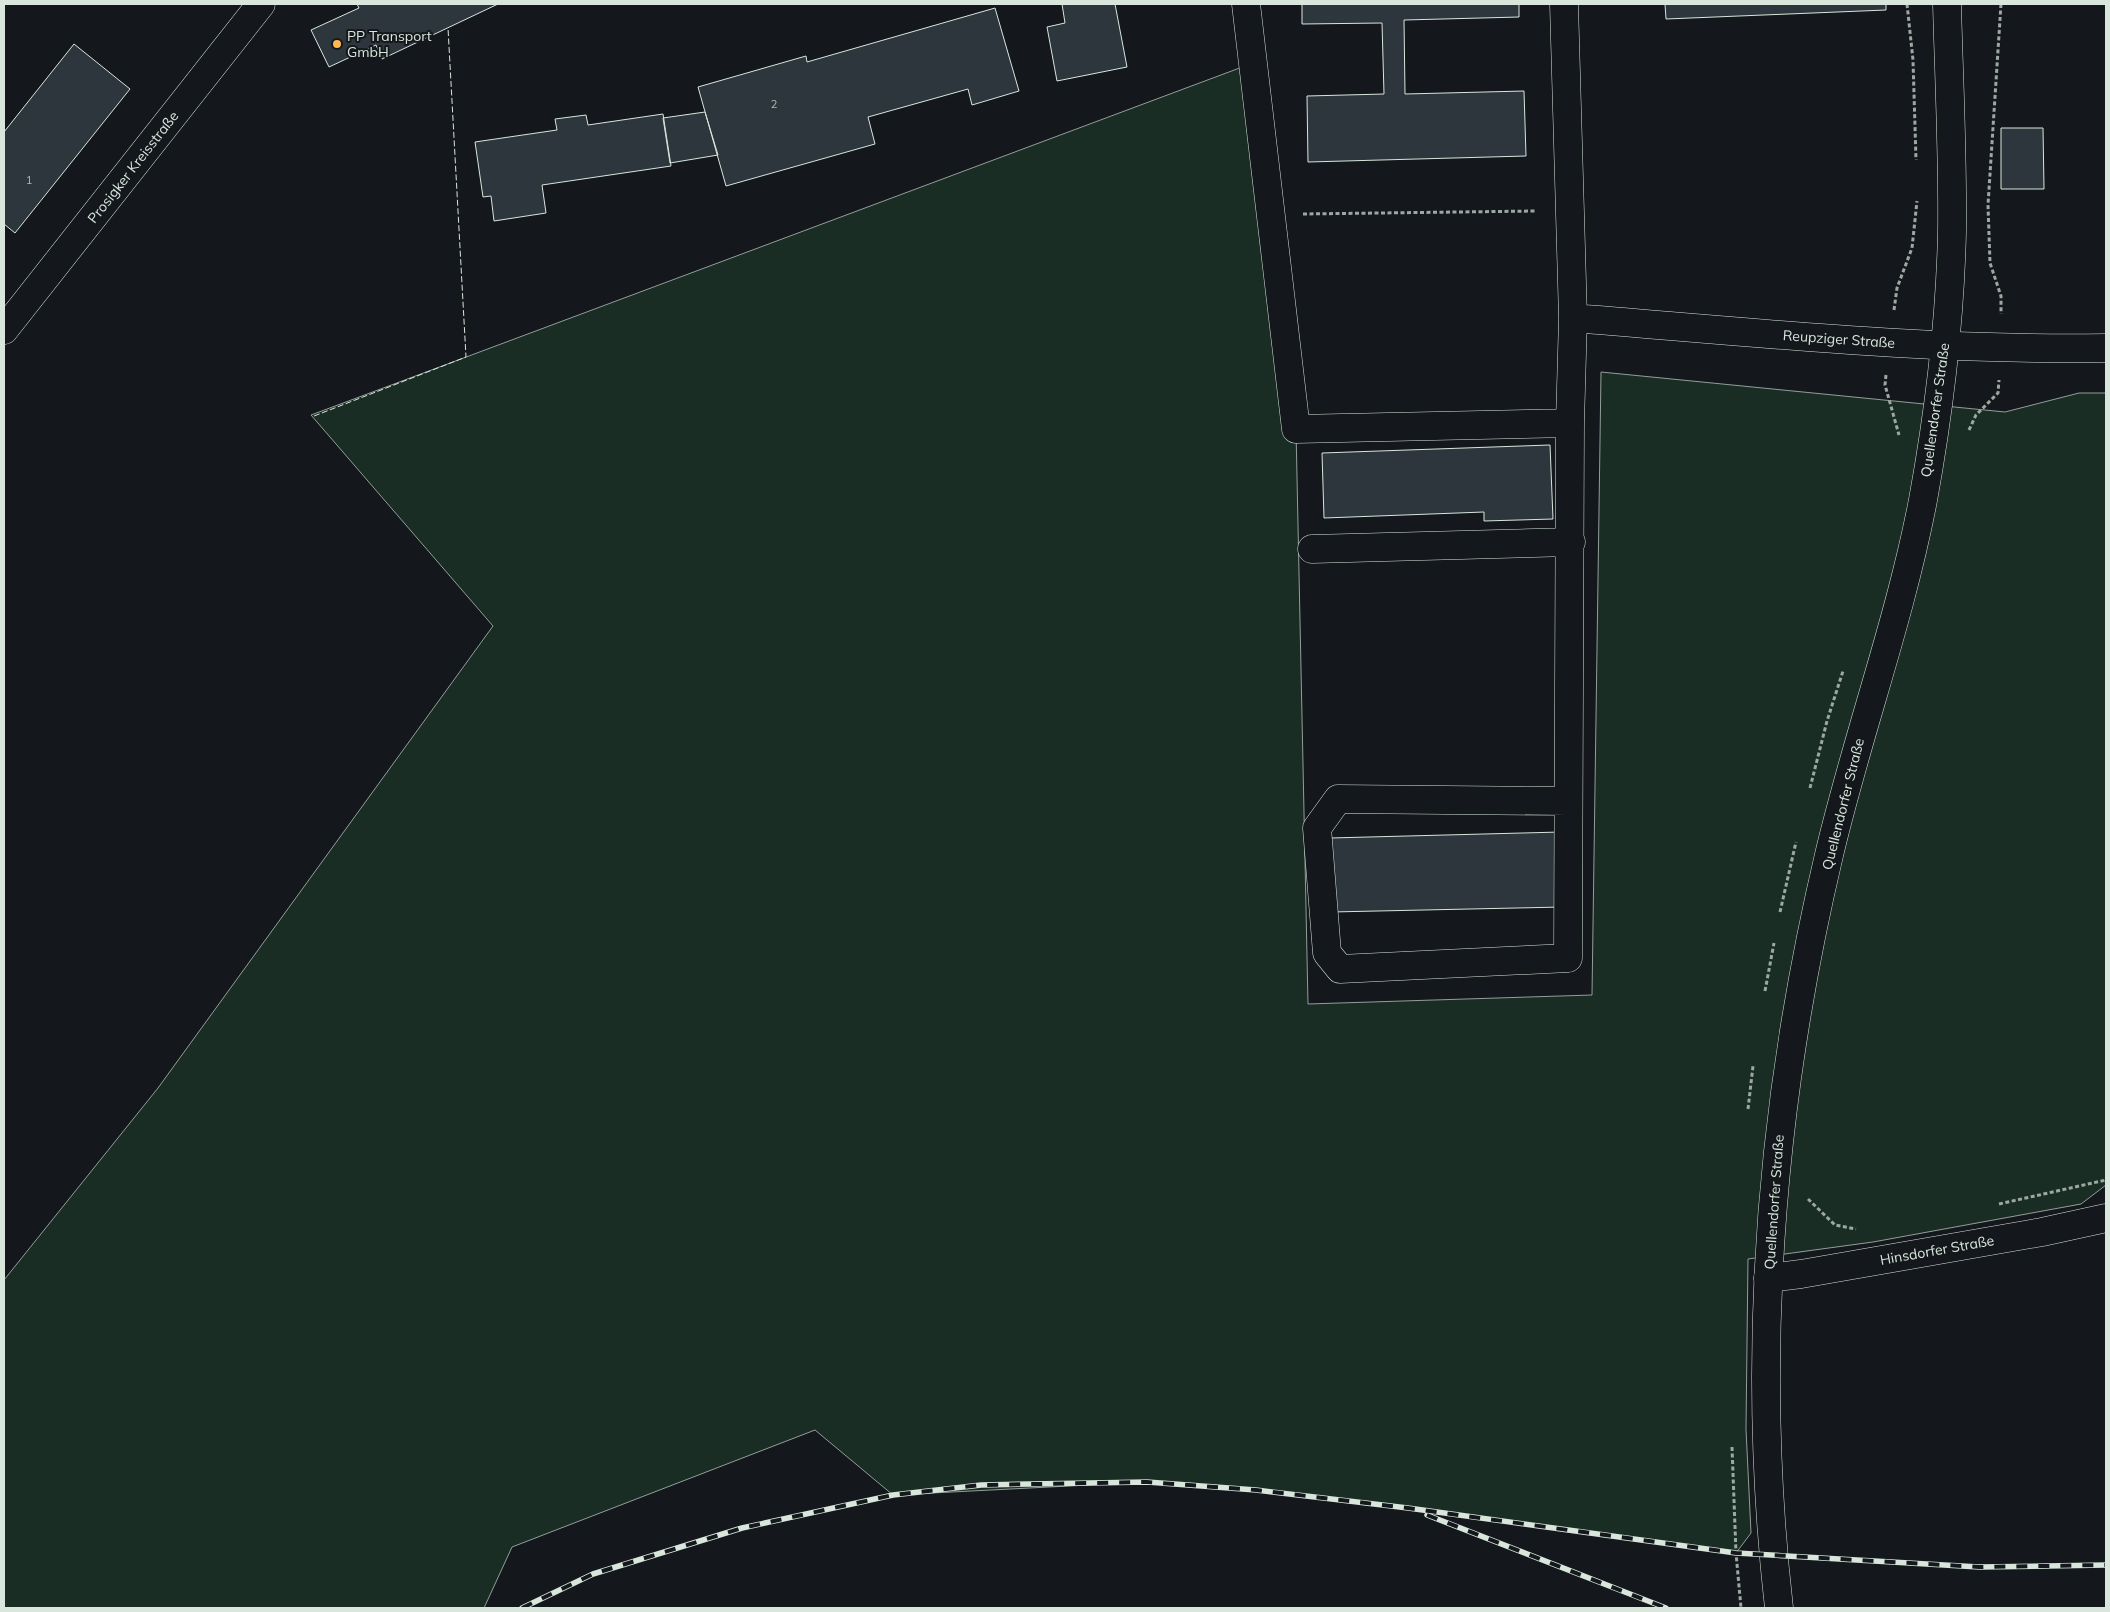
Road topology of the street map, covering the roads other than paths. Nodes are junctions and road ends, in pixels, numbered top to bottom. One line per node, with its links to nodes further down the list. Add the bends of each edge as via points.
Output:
1 (261, 4): 6 (main road, Prosigker Kreisstraße)
2 (1246, 4): 9 (main road, via 1296,429)
3 (1564, 4): 5 (main road)
4 (1947, 4): 7 (main road, Quellendorfer Straße, via 1952,231)
5 (1573, 318): 7 (main road, Reupziger Straße); 9 (main road)
6 (4, 330)
7 (1944, 346): 8 (main road, Reupziger Straße); 14 (main road, Quellendorfer Straße, via 1932,440 1909,564 1845,789 1804,968 1781,1115)
8 (2106, 348)
9 (1570, 423): 10 (main road)
10 (1571, 542): 11 (main road); 12 (main road)
11 (1312, 549)
12 (1567, 801): 12 (main road, via 1568,958 1340,969 1326,953 1317,828 1338,799)
13 (2106, 1218): 14 (main road, Hinsdorfer Straße, via 2042,1232)
14 (1768, 1278): 15 (main road, Quellendorfer Straße, via 1766,1429)
15 (1778, 1608)

